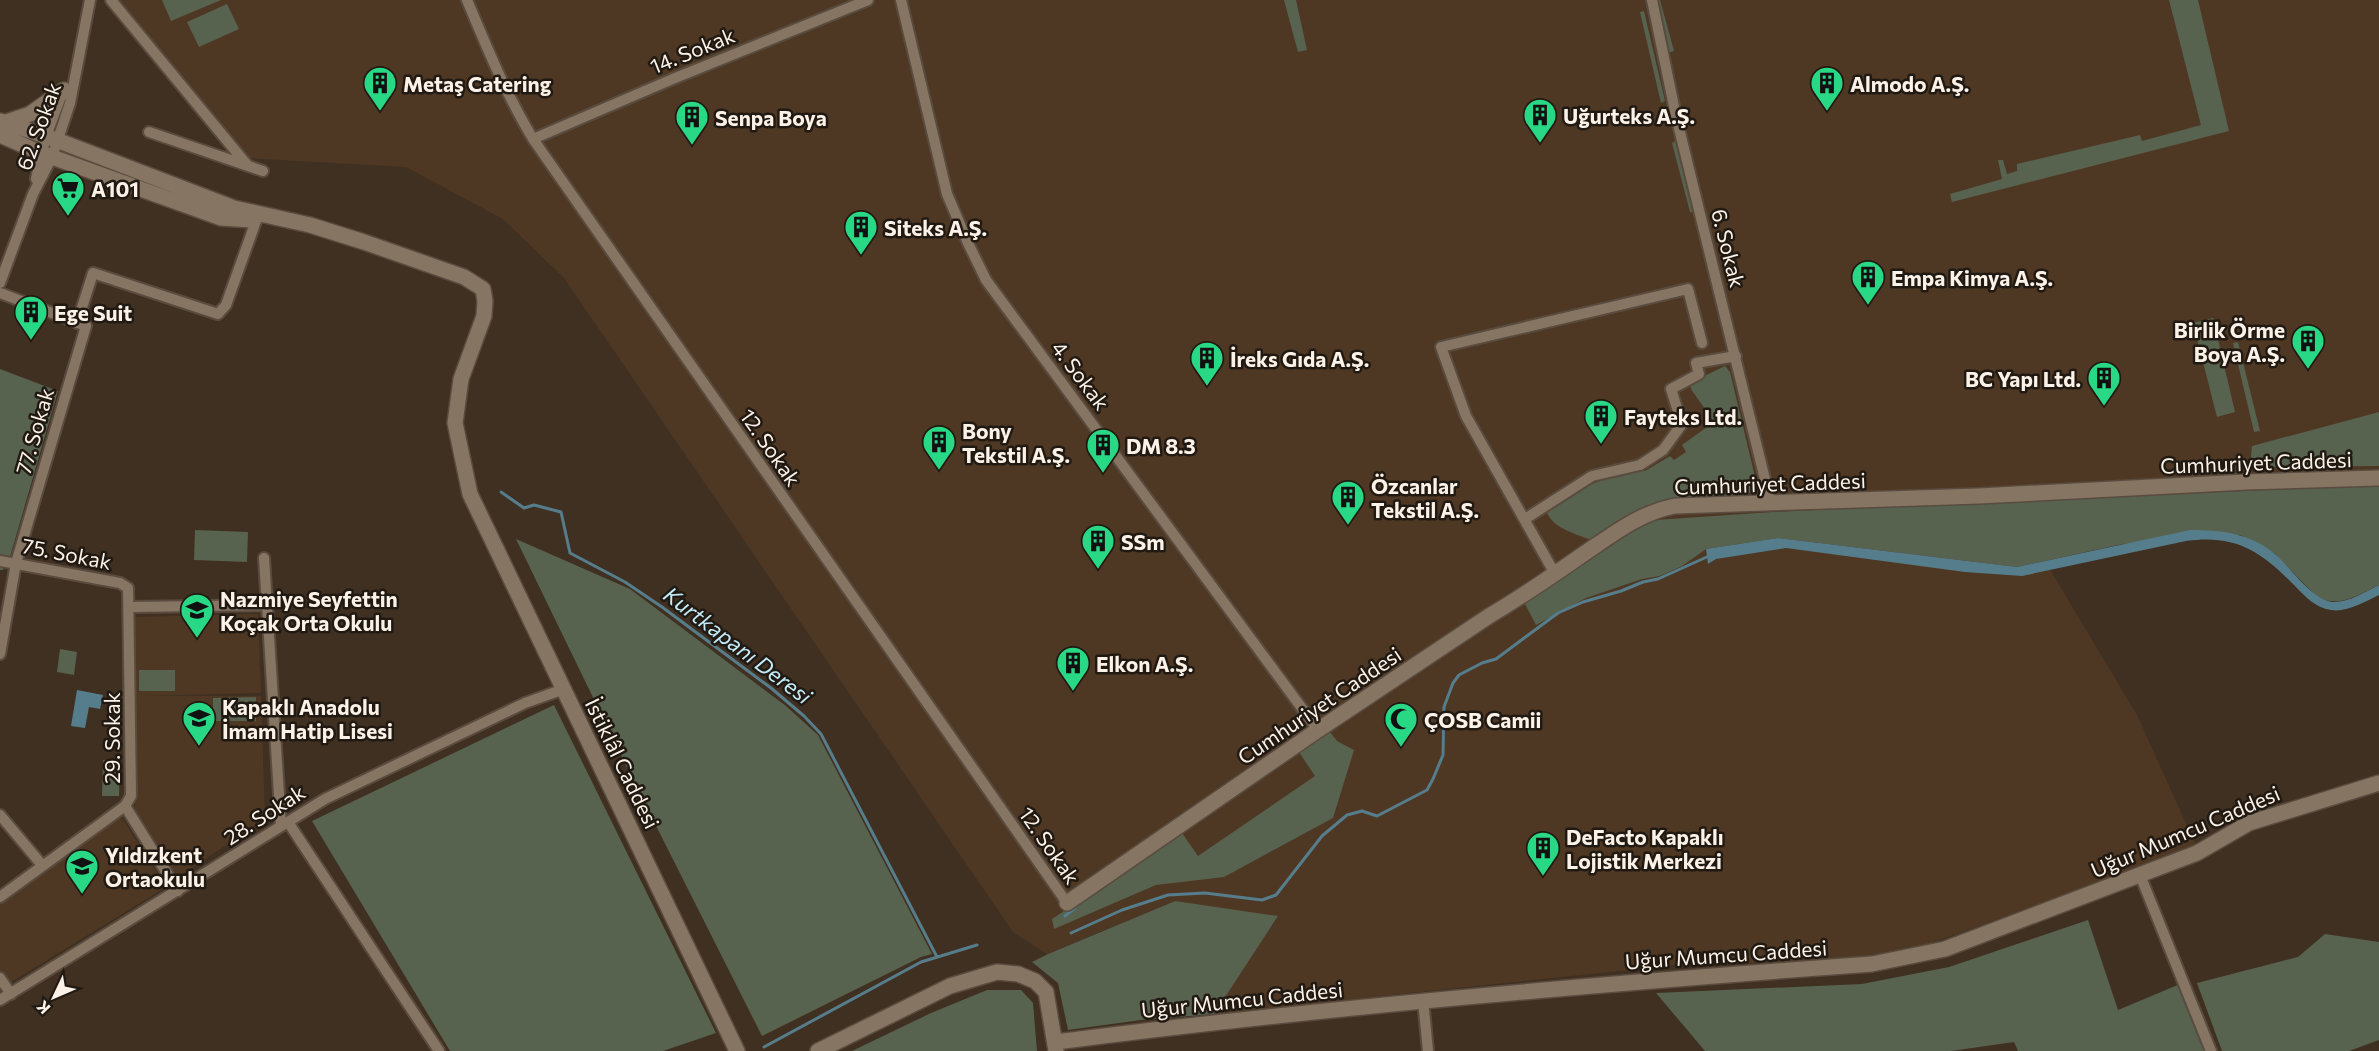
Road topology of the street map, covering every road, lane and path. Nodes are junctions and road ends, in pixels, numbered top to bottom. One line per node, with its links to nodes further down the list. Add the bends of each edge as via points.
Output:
1 (90, 0): 7 (street, 62. Sokak)
2 (111, 0): 14 (street)
3 (467, 0): 12 (street, 12. Sokak, via 489,56)
4 (868, 0): 12 (street, 14. Sokak)
5 (901, 0): 37 (street, 4. Sokak, via 947,194 977,264 1001,302)
6 (1652, 0): 23 (street, 6. Sokak, via 1676,116)
7 (78, 71): 8 (street, 62. Sokak); 11 (street, 62. Sokak)
8 (64, 90): 9 (street, via 30,114); 11 (street, 62. Sokak)
9 (1, 126): 11 (street); 13 (street)
10 (149, 132): 14 (street)
11 (52, 139): 13 (street, 62. Sokak); 17 (street, via 234,208)
12 (533, 139): 46 (street, 12. Sokak)
13 (47, 155): 16 (street, via 221,218); 18 (street, 62. Sokak)
14 (248, 166): 15 (street)
15 (263, 171)
16 (256, 220): 17 (street); 21 (street, 77. Sokak, via 226,305 218,314 93,273)
17 (310, 225): 36 (street, İstiklâl Caddesi, via 464,277 483,289 484,316 461,379 455,423 471,494)
18 (3, 264): 19 (street, 62. Sokak)
19 (0, 283)
20 (0, 292): 21 (street)
21 (81, 325): 29 (street, 77. Sokak)
22 (1702, 343): 26 (street, via 1688,288 1441,347 1466,416)
23 (1736, 356): 25 (street, 6. Sokak); 26 (street, via 1696,363 1700,374 1671,389 1682,424 1663,450 1640,465 1592,476)
24 (2379, 477): 25 (street, Cumhuriyet Caddesi)
25 (1771, 504): 30 (street, Cumhuriyet Caddesi, via 1660,509 1623,528)
26 (1525, 519): 30 (street)
27 (264, 558): 33 (street)
28 (0, 561): 29 (street, 75. Sokak)
29 (16, 563): 31 (street, 75. Sokak); 32 (street, 77. Sokak)
30 (1555, 574): 37 (street, Cumhuriyet Caddesi)
31 (126, 586): 34 (street, 29. Sokak)
32 (5, 591): 35 (street, 77. Sokak)
33 (267, 605): 34 (street); 41 (street)
34 (130, 607): 39 (street, 29. Sokak, via 131,795)
35 (0, 654)
36 (564, 689): 41 (street, 28. Sokak, via 525,703 335,794); 53 (street, İstiklâl Caddesi)
37 (1318, 730): 46 (street, Cumhuriyet Caddesi)
38 (2379, 783): 43 (street, Uğur Mumcu Caddesi, via 2249,823 2197,853)
39 (125, 806): 42 (street, 29. Sokak); 44 (street)
40 (0, 815): 42 (street)
41 (285, 824): 44 (street, 28. Sokak); 52 (street)
42 (42, 865): 45 (street, 29. Sokak)
43 (2140, 875): 50 (street, Uğur Mumcu Caddesi, via 1945,949 1872,964); 56 (street)
44 (178, 891): 48 (street, 28. Sokak)
45 (0, 897)
46 (1067, 903)
47 (0, 978): 48 (street)
48 (11, 994): 49 (street, 28. Sokak)
49 (0, 1000)
50 (1423, 1000): 51 (street, Uğur Mumcu Caddesi, via 1231,1019); 55 (street)
51 (1056, 1046): 54 (street, via 1046,992 1027,977 997,972 950,986)
52 (439, 1051)
53 (737, 1051)
54 (818, 1051)
55 (1428, 1051)
56 (2211, 1051)

